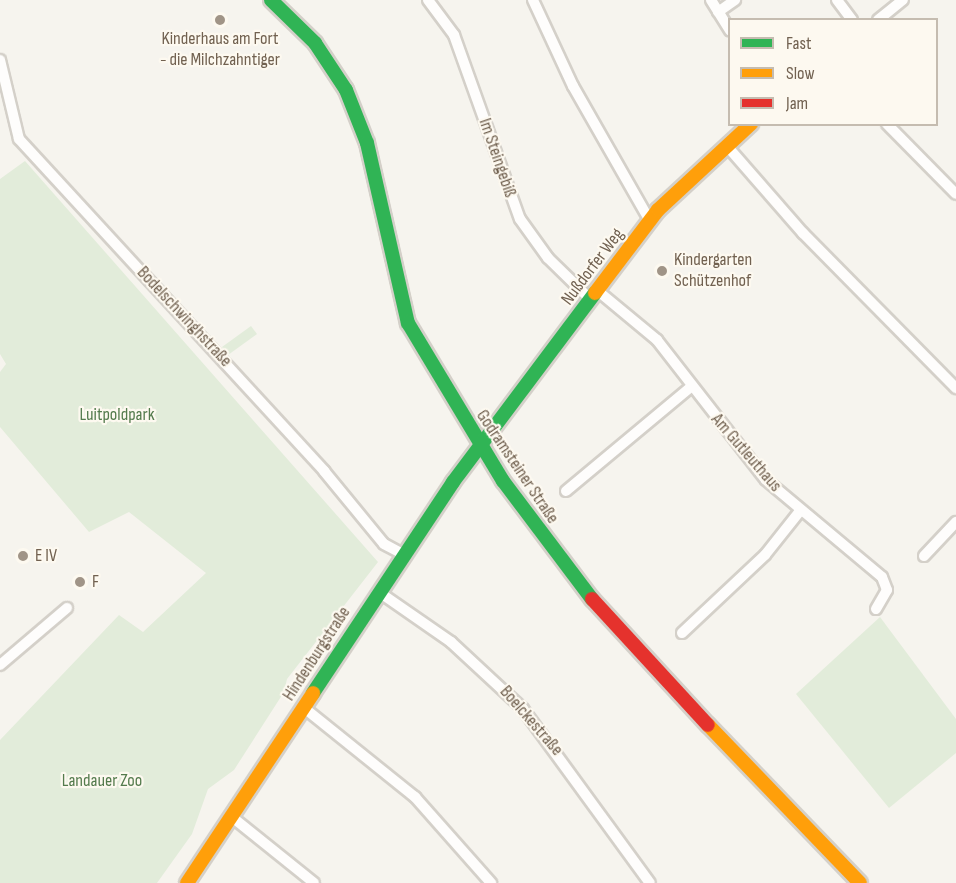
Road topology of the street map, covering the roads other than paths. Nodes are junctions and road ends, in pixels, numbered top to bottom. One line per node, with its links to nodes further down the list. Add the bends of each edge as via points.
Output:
1 (270, 0): 22 (street, Godramsteiner Straße, via 327,58 354,108 408,323)
2 (428, 0): 8 (street, Im Steingebiß)
3 (533, 0): 18 (street, via 573,86)
4 (711, 0): 9 (street)
5 (735, 0): 9 (street)
6 (837, 0): 10 (street)
7 (903, 0): 11 (street)
8 (440, 4): 19 (street, Im Steingebiß, via 520,219 548,258)
9 (718, 12): 12 (street)
10 (850, 18)
11 (880, 18)
12 (728, 29)
13 (0, 60): 26 (street, Bodelschwinghstraße, via 19,139 317,463 384,544)
14 (749, 126): 16 (street, Nußdorfer Weg)
15 (889, 126): 17 (street)
16 (727, 146): 18 (street, Nußdorfer Weg); 21 (street, via 811,241)
17 (956, 194)
18 (650, 221): 19 (street, Nußdorfer Weg)
19 (595, 295): 20 (street, Am Gutleuthaus, via 657,340); 22 (street, Nußdorfer Weg)
20 (692, 386): 23 (street); 24 (street, Am Gutleuthaus, via 744,456)
21 (956, 388)
22 (481, 447): 26 (street, Hindenburgstraße); 39 (street, Godramsteiner Straße, via 597,608)
23 (566, 491)
24 (800, 511): 30 (street, Am Gutleuthaus, via 886,584); 31 (street, via 765,555)
25 (956, 522): 27 (street)
26 (403, 554): 28 (street, Hindenburgstraße)
27 (924, 556)
28 (379, 592): 33 (street, Hindenburgstraße); 38 (street, Boelckestraße, via 458,647 523,709 566,760)
29 (67, 608): 32 (street)
30 (876, 609)
31 (682, 633)
32 (0, 665)
33 (303, 707): 34 (street, Hindenburgstraße); 37 (street, via 415,797)
34 (232, 817): 35 (street, Hindenburgstraße); 36 (street)
35 (187, 883)
36 (314, 883)
37 (491, 883)
38 (650, 883)
39 (860, 883)

